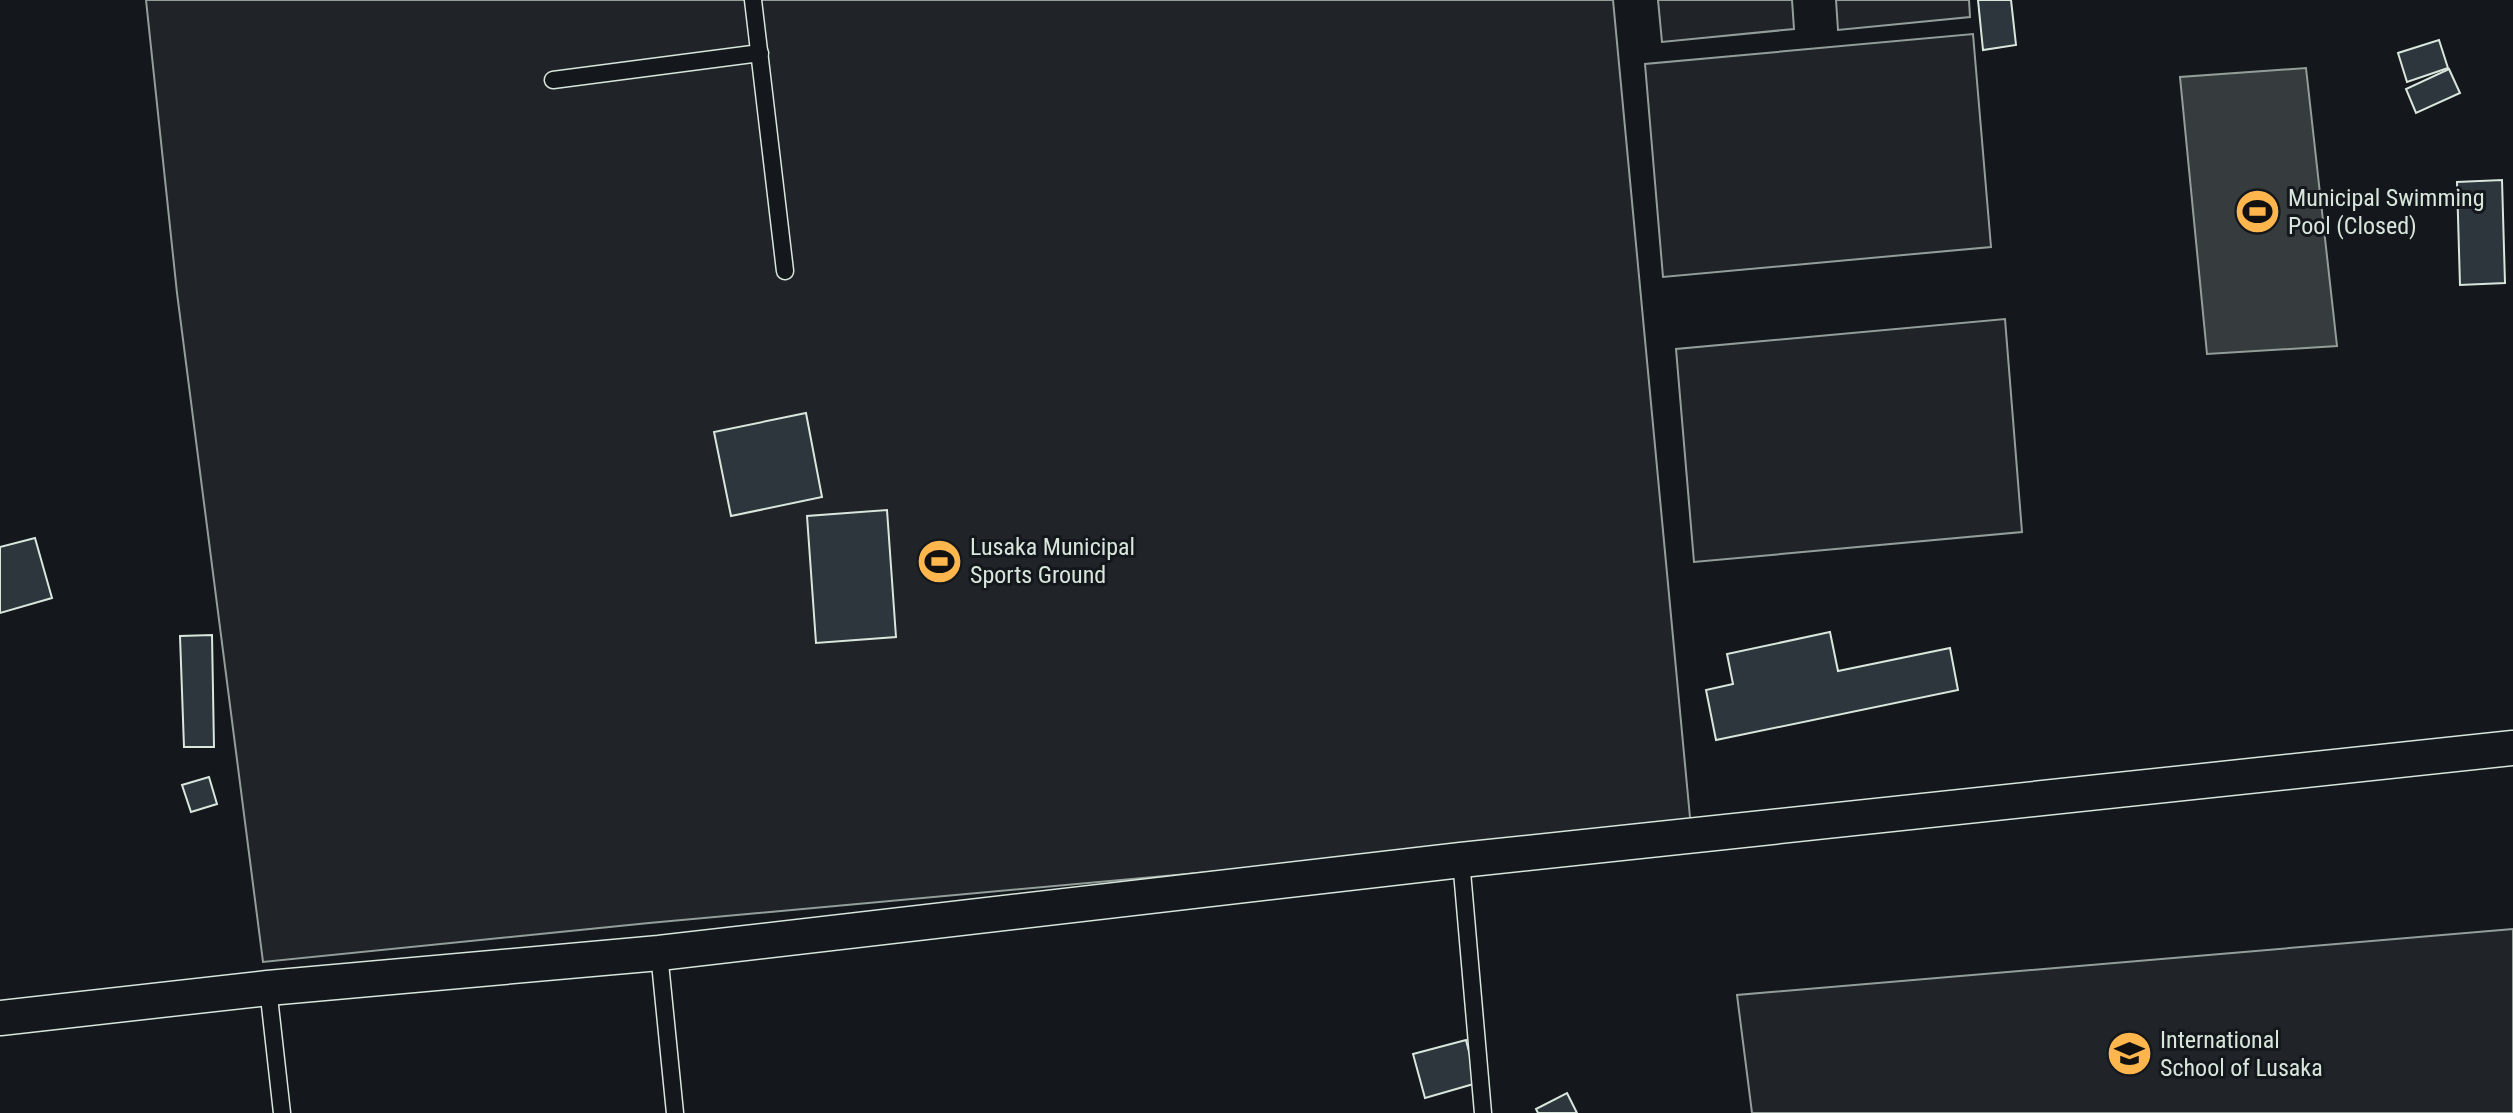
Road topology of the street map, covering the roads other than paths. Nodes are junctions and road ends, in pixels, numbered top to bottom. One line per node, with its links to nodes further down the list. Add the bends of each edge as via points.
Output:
1 (753, 0): 2 (lane)
2 (760, 53): 3 (lane); 4 (lane)
3 (553, 80)
4 (785, 271)
5 (2513, 748): 6 (street)
6 (1461, 860): 7 (street); 12 (lane)
7 (659, 953): 8 (street); 11 (lane)
8 (268, 988): 9 (street); 10 (lane)
9 (0, 1018)
10 (282, 1113)
11 (675, 1113)
12 (1483, 1113)

